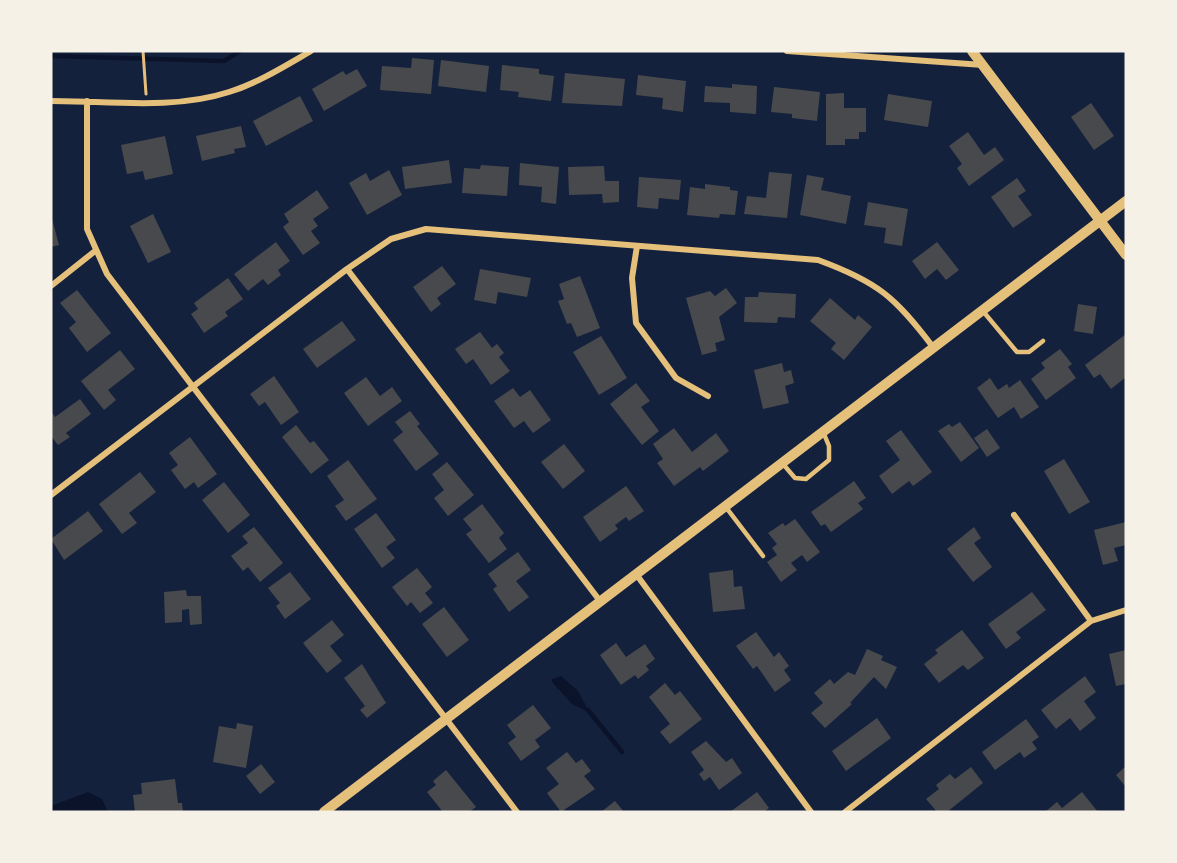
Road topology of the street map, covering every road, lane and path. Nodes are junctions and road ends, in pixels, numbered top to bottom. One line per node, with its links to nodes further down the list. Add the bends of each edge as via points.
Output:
1 (142, 51): 8 (path)
2 (311, 51): 8 (street, via 260,80 228,92 172,102)
3 (787, 51): 5 (street)
4 (972, 51): 5 (street)
5 (983, 65): 10 (street)
6 (51, 101): 7 (street)
7 (87, 101): 8 (street); 12 (street, via 87,229)
8 (146, 101)
9 (1126, 201): 10 (street)
10 (1100, 221): 13 (street); 16 (street)
11 (637, 246): 14 (street, via 426,229 391,239); 18 (street, via 818,260 881,288 908,314); 20 (street, via 632,278 636,324 676,378)
12 (95, 251): 15 (street); 19 (street, via 107,274)
13 (1126, 255)
14 (347, 269): 19 (street); 28 (street)
15 (51, 286)
16 (982, 310): 17 (lane, via 1017,352 1029,352); 18 (street)
17 (1043, 341)
18 (933, 347): 21 (street)
19 (194, 388): 23 (street); 31 (street)
20 (708, 396)
21 (823, 431): 22 (street); 22 (lane, via 829,460 806,479 795,478)
22 (782, 463): 24 (street)
23 (51, 495)
24 (725, 506): 26 (lane); 27 (street)
25 (1014, 515): 30 (street)
26 (763, 556)
27 (636, 574): 28 (street); 34 (street)
28 (600, 601): 31 (street)
29 (1126, 610): 30 (street)
30 (1091, 621): 35 (street)
31 (447, 719): 32 (street); 33 (street)
32 (324, 812)
33 (518, 812)
34 (811, 812)
35 (845, 812)

